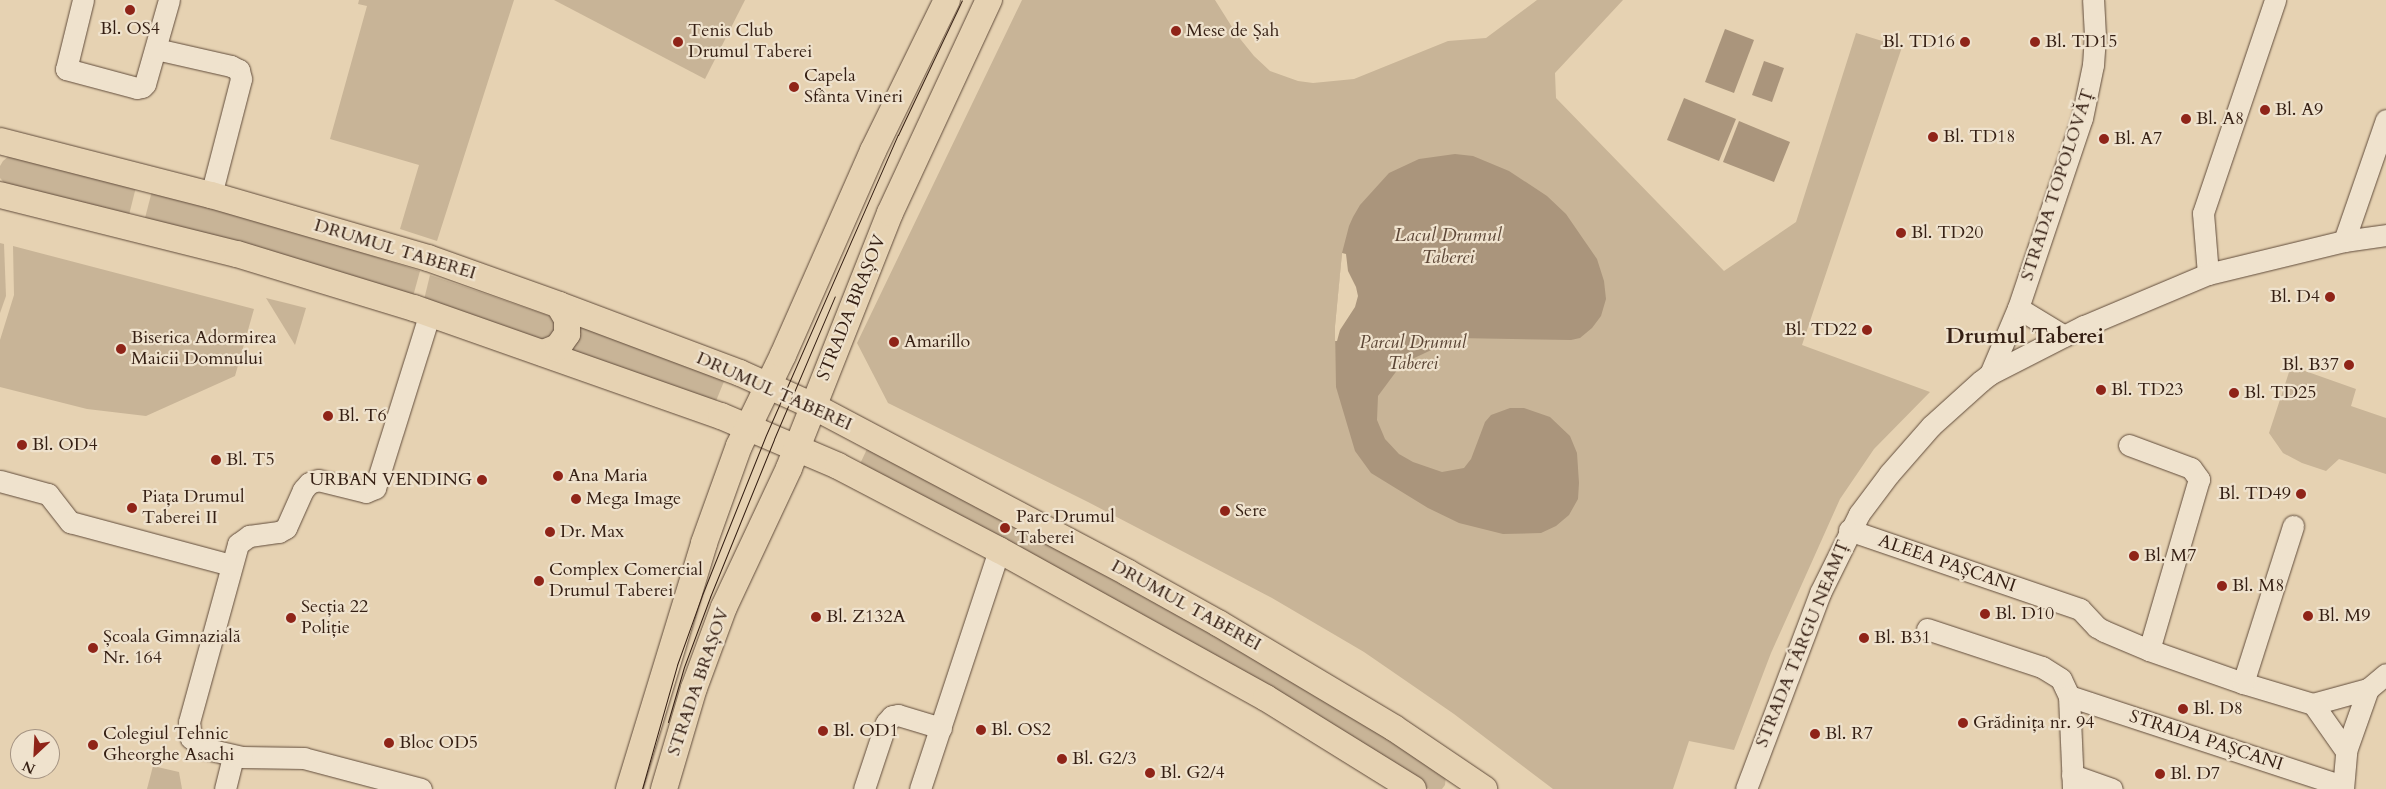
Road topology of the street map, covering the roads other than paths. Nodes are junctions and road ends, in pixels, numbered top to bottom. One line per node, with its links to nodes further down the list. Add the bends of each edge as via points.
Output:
1 (83, 0): 7 (street, via 66,69 142,87)
2 (169, 0): 7 (street)
3 (947, 0): 21 (main road, STRADA BRAȘOV, via 873,151)
4 (990, 0): 22 (main road, STRADA BRAȘOV, via 890,213)
5 (2093, 0): 16 (street, STRADA TOPOLOVĂȚ, via 2095,36 2090,87)
6 (2275, 0): 14 (street, via 2203,213)
7 (156, 49): 10 (street, via 239,70 241,79)
8 (2386, 120): 13 (street)
9 (3, 144): 10 (main road, DRUMUL TABEREI)
10 (211, 194): 15 (main road, DRUMUL TABEREI, via 428,258)
11 (0, 195): 17 (main road, via 228,252)
12 (2386, 235): 13 (street, STRADA TÂRGU NEAMȚ)
13 (2344, 241): 14 (street, STRADA TÂRGU NEAMȚ)
14 (2208, 274): 18 (street, STRADA TÂRGU NEAMȚ)
15 (559, 305): 19 (main road, via 568,319 567,334 558,347); 21 (main road, DRUMUL TABEREI)
16 (2018, 308): 18 (street); 20 (street, STRADA TOPOLOVĂȚ)
17 (430, 313): 19 (main road); 30 (street, via 375,488 366,492 318,480 309,483 286,528 244,538 235,548)
18 (2064, 336): 20 (street, STRADA TÂRGU NEAMȚ)
19 (542, 353): 23 (main road)
20 (1990, 374): 28 (street, STRADA TÂRGU NEAMȚ, via 1926,432 1874,492)
21 (768, 385): 22 (main road, DRUMUL TABEREI); 23 (main road, STRADA BRAȘOV)
22 (813, 406): 25 (main road, STRADA BRAȘOV); 42 (main road, DRUMUL TABEREI, via 1218,623 1394,728)
23 (748, 428): 25 (main road); 46 (main road, STRADA BRAȘOV, via 704,543)
24 (2129, 445): 32 (street, via 2191,468 2199,479)
25 (796, 448): 29 (main road, via 838,466); 47 (main road, STRADA BRAȘOV, via 720,616 694,688)
26 (0, 481): 30 (street, via 48,494 70,522)
27 (2293, 526): 34 (street)
28 (1849, 530): 32 (street, ALEEA PAȘCANI, via 2080,609 2097,627); 51 (street, STRADA TÂRGU NEAMȚ, via 1820,593)
29 (999, 550): 38 (street); 50 (main road, via 1242,684)
30 (230, 565): 40 (street, via 191,712 189,731 198,745)
31 (1926, 629): 36 (street, via 2052,672)
32 (2149, 650): 34 (street, ALEEA PAȘCANI)
33 (2386, 674): 35 (street)
34 (2243, 683): 37 (street, ALEEA PAȘCANI)
35 (2368, 689): 37 (street); 39 (street, STRADA PAȘCANI)
36 (2069, 696): 41 (street); 43 (street, STRADA PAȘCANI)
37 (2313, 704): 39 (street)
38 (941, 728): 48 (street, via 892,716 886,723); 49 (street)
39 (2346, 751): 43 (street, STRADA PAȘCANI)
40 (233, 756): 44 (street); 45 (street, via 304,758)
41 (2072, 782): 52 (street)
42 (1477, 787)
43 (2343, 788)
44 (224, 789)
45 (421, 789)
46 (629, 789)
47 (664, 789)
48 (864, 789)
49 (920, 789)
50 (1413, 789)
51 (1746, 789)
52 (2112, 789)

